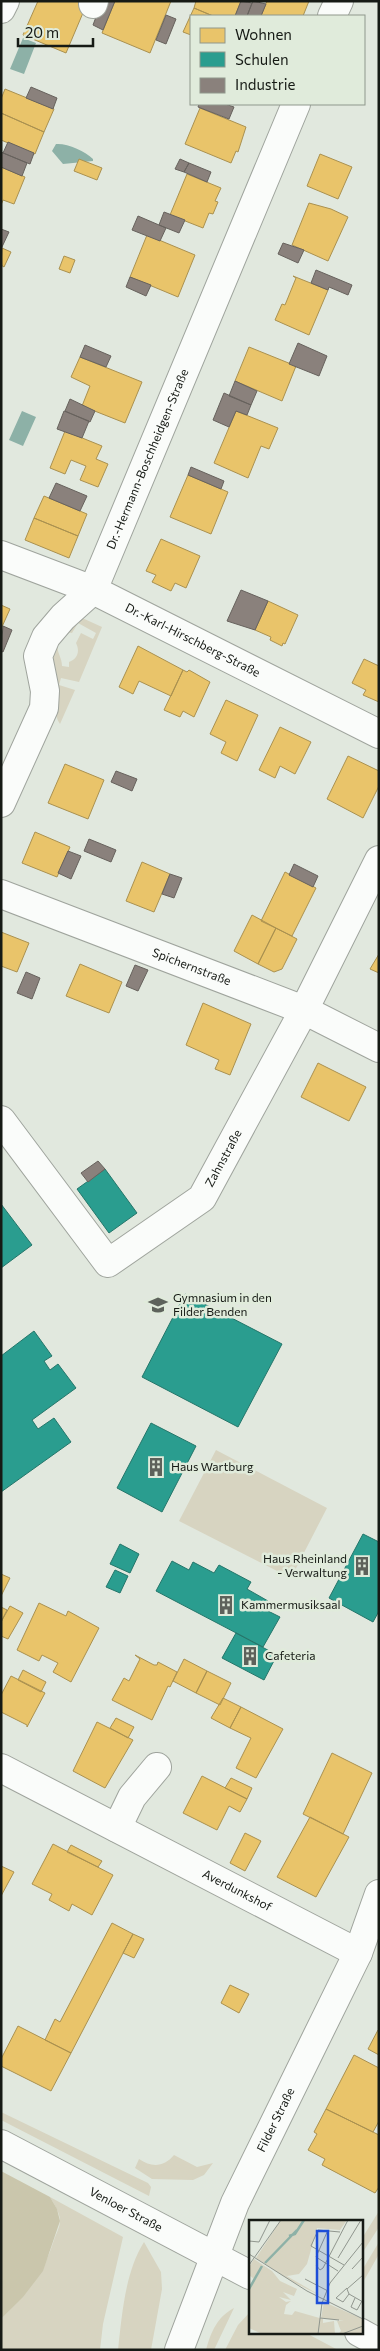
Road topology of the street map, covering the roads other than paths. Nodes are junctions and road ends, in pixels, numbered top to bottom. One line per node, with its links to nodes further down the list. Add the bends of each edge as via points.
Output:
1 (5, 1): 3 (street)
2 (338, 1): 4 (street)
3 (1, 10)
4 (332, 15)
5 (296, 105): 7 (street, Dr.-Hermann-Boschheidgen-Straße)
6 (1, 555): 7 (street, Dr.-Karl-Hirschberg-Straße)
7 (93, 590): 8 (street, Dr.-Karl-Hirschberg-Straße); 9 (street, Dr.-Hermann-Boschheidgen-Straße, via 46,637 38,656 45,691 44,708)
8 (379, 734)
9 (1, 803)
10 (379, 860): 12 (street, Zahnstraße)
11 (1, 894): 12 (street, Spichernstraße)
12 (304, 1010): 13 (street, Spichernstraße); 14 (street, Zahnstraße, via 202,1198 108,1263)
13 (379, 1048)
14 (1, 1120)
15 (157, 1767): 17 (street, via 132,1797)
16 (1, 1768): 17 (street, Averdunkshof)
17 (117, 1828): 19 (street, Averdunkshof)
18 (379, 1894): 19 (street, Filder Straße)
19 (358, 1953): 21 (street, Filder Straße, via 235,2203)
20 (1, 2144): 21 (street, Venloer Straße)
21 (214, 2254): 22 (street, Venloer Straße); 25 (street, Filder Straße)
22 (249, 2274)
23 (362, 2334): 24 (street)
24 (379, 2343)
25 (179, 2350)

